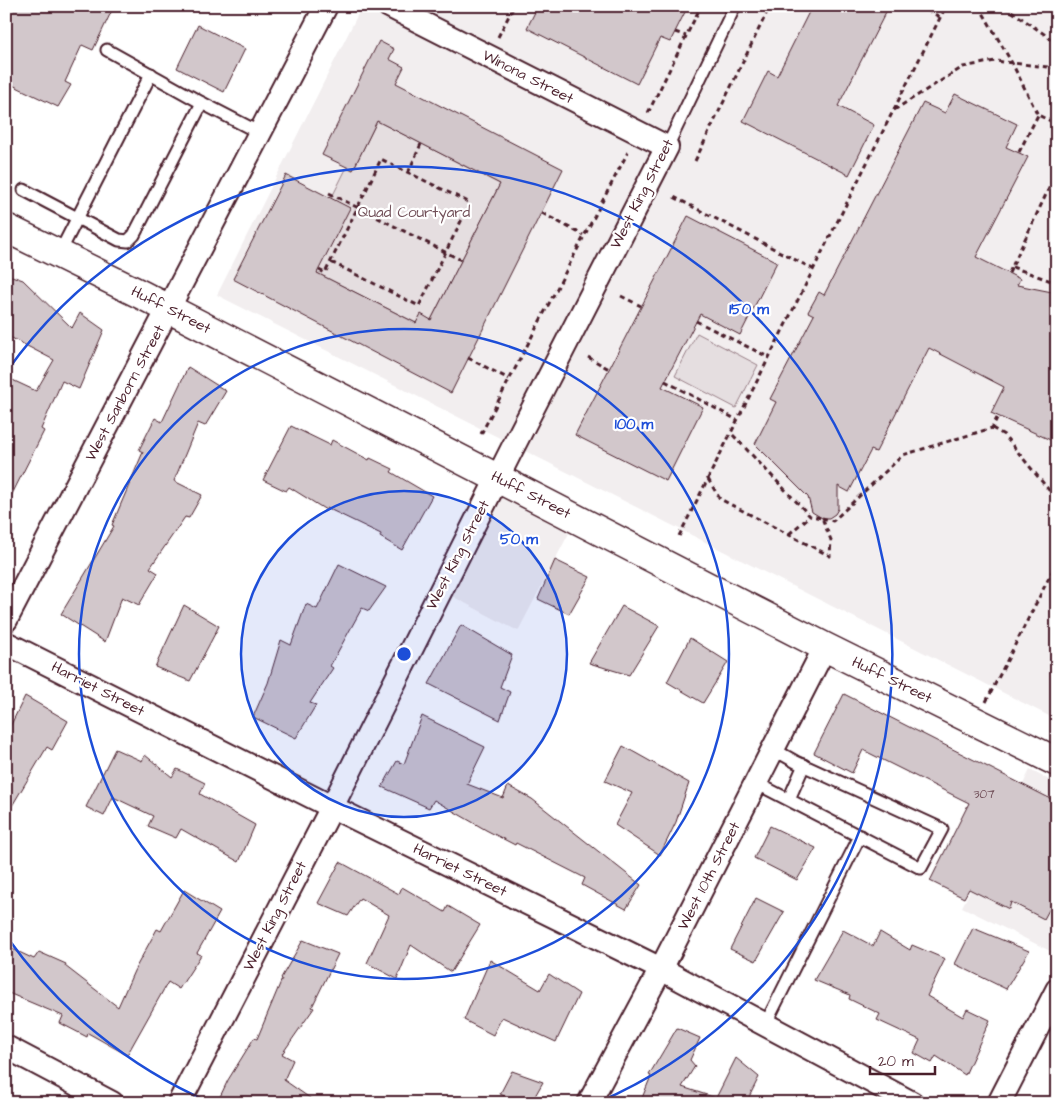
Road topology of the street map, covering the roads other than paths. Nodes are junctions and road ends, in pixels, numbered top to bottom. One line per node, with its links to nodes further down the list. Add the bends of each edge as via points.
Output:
1 (326, 6): 7 (street, West Sanborn Street)
2 (389, 6): 8 (street, Winona Street)
3 (735, 6): 8 (lane, West King Street)
4 (107, 50): 5 (lane)
5 (151, 74): 6 (lane); 10 (lane)
6 (202, 103): 7 (lane); 10 (lane, via 128,241 119,240)
7 (260, 133): 13 (street, West Sanborn Street)
8 (667, 147): 14 (street, West King Street)
9 (24, 190): 10 (lane)
10 (77, 219): 12 (lane)
11 (6, 228): 12 (main road, Huff Street)
12 (59, 254): 13 (main road, Huff Street)
13 (169, 309): 14 (main road, Huff Street); 15 (street, West Sanborn Street)
14 (497, 478): 17 (main road, Huff Street); 23 (street, West King Street)
15 (6, 620)
16 (6, 643): 23 (street, Harriet Street)
17 (825, 647): 18 (street, West 10th Street); 19 (main road, Huff Street)
18 (773, 749): 20 (lane); 21 (street, West 10th Street)
19 (1057, 762)
20 (804, 765): 22 (lane); 24 (lane, via 942,829 921,868)
21 (756, 783): 22 (lane); 25 (street, West 10th Street)
22 (789, 799): 24 (lane)
23 (332, 807): 25 (street, Harriet Street); 30 (street, West King Street)
24 (860, 836): 27 (lane)
25 (661, 969): 27 (street, Harriet Street); 31 (street, West 10th Street)
26 (1057, 990): 33 (street)
27 (765, 1026): 32 (street, Harriet Street)
28 (6, 1047): 29 (street)
29 (112, 1103)
30 (179, 1103)
31 (589, 1103)
32 (912, 1103)
33 (999, 1103)

